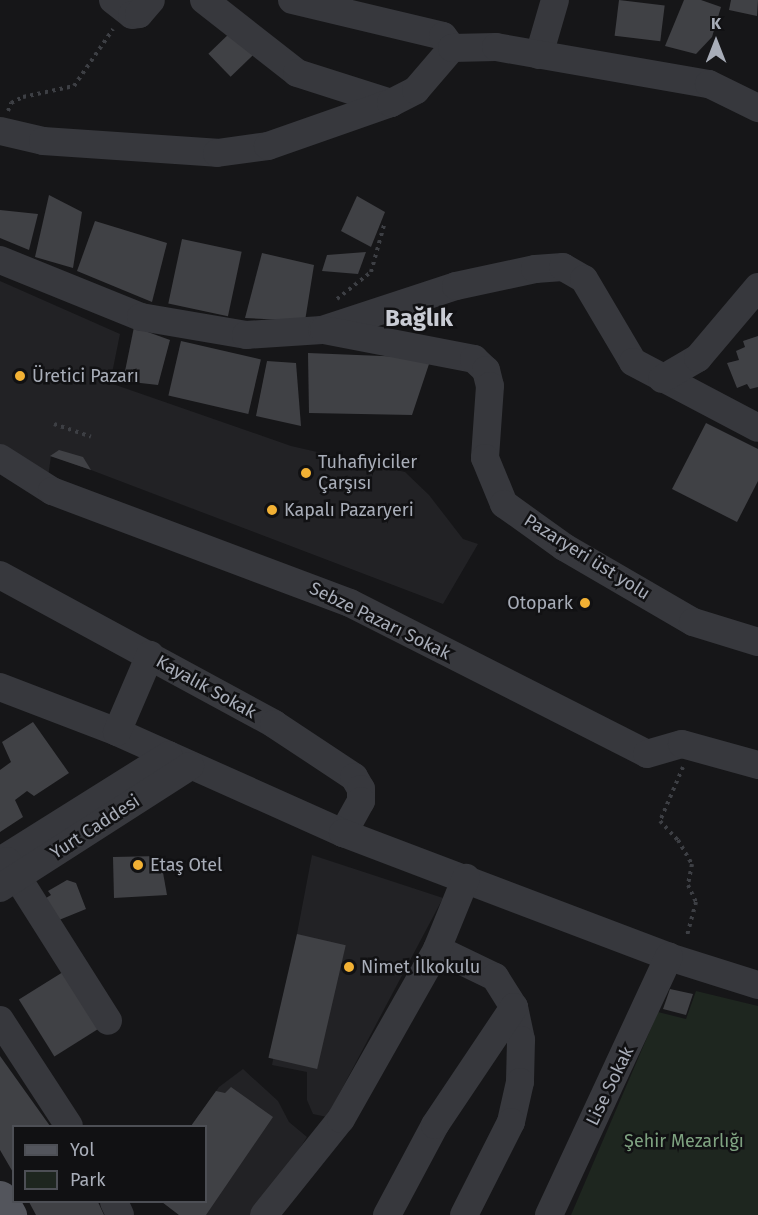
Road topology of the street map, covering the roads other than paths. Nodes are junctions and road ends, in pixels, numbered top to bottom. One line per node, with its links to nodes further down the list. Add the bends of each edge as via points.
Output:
1 (204, 0): 6 (street, via 297,73)
2 (292, 0): 4 (street, via 443,36)
3 (555, 0): 5 (street)
4 (452, 48): 5 (street, via 496,47); 6 (street, via 416,90)
5 (539, 55): 7 (street, via 709,84)
6 (392, 103): 8 (street, via 268,146 217,153 71,144)
7 (758, 108)
8 (2, 119)
9 (0, 260): 11 (street, via 141,317 246,335)
10 (758, 286): 12 (street, via 698,358)
11 (322, 330): 12 (street, via 456,286 563,267 584,279 633,362); 16 (street, Pazaryeri üst yolu, via 474,359 486,370 490,386 485,458 504,504 564,547 693,622)
12 (662, 379): 13 (street)
13 (758, 428)
14 (0, 458): 21 (street, Sebze Pazarı Sokak, via 52,491 350,603 647,754 682,744)
15 (0, 574): 17 (street, Kayalık Sokak)
16 (758, 642)
17 (150, 655): 19 (street); 22 (street, Kayalık Sokak, via 274,724 354,777 361,789 361,801)
18 (0, 687): 19 (street)
19 (117, 732): 20 (street)
20 (180, 761): 22 (street); 23 (street, Yurt Caddesi)
21 (758, 765)
22 (344, 832): 24 (street)
23 (6, 871): 30 (street)
24 (466, 878): 25 (street); 26 (street)
25 (437, 949): 28 (street, via 495,977); 32 (street, via 341,1119)
26 (669, 957): 27 (street); 35 (street, Lise Sokak)
27 (758, 985)
28 (514, 1007): 33 (street, via 435,1125); 34 (street, via 520,1040 520,1082 512,1122)
29 (0, 1020): 31 (street)
30 (108, 1021)
31 (68, 1125)
32 (264, 1215)
33 (387, 1215)
34 (464, 1215)
35 (549, 1215)

